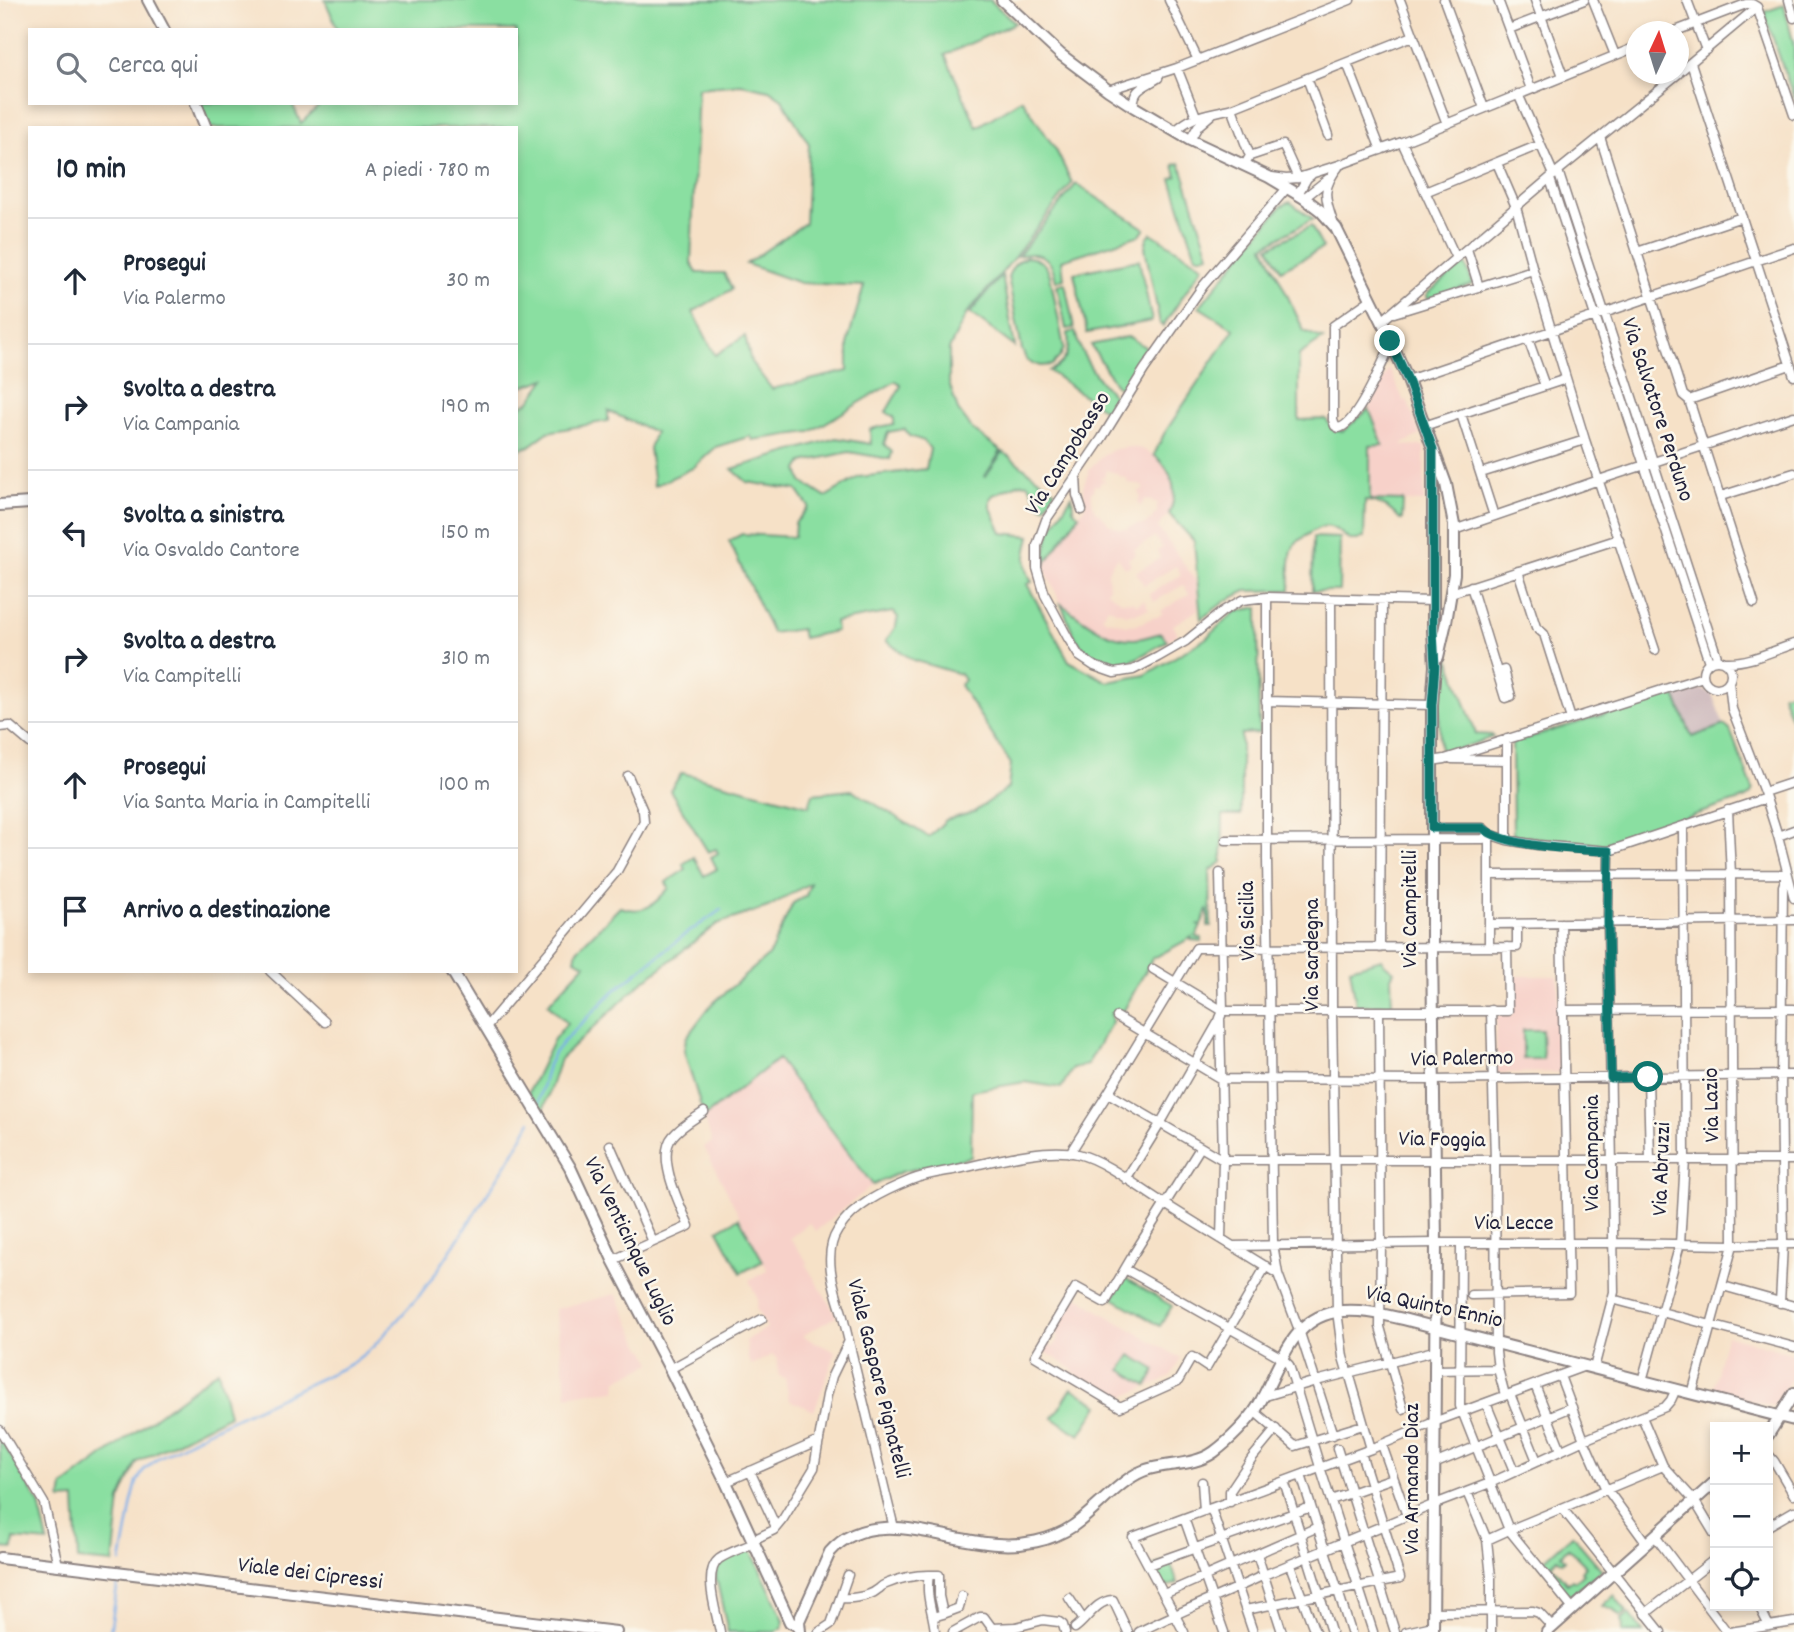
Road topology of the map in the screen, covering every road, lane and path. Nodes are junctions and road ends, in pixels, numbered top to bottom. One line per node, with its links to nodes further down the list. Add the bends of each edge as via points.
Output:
1 (148, 0): 19 (street)
2 (1002, 0): 33 (street, via 1060,54)
3 (1169, 0): 25 (street)
4 (1350, 0): 25 (street)
5 (1400, 0): 21 (street)
6 (1444, 0): 38 (street)
7 (1498, 0): 20 (street)
8 (1535, 0): 15 (street)
9 (1584, 0): 15 (street)
10 (1593, 0): 24 (street)
11 (1687, 0): 17 (street)
12 (1790, 0): 16 (street)
13 (1746, 2): 14 (street); 17 (street)
14 (1758, 7): 22 (street); 40 (street)
15 (1541, 17): 20 (street); 29 (street)
16 (1794, 18)
17 (1696, 22): 18 (street); 22 (street)
18 (1689, 25)
19 (163, 28)
20 (1509, 29): 32 (street)
21 (1413, 36): 26 (street); 42 (street)
22 (1706, 50): 27 (street)
23 (1626, 51): 24 (street)
24 (1615, 55): 29 (street)
25 (1198, 60): 28 (street)
26 (1347, 63): 30 (street); 50 (street)
27 (1690, 63): 63 (street)
28 (1172, 70): 33 (street); 36 (street, via 1138,90); 41 (street)
29 (1563, 76): 32 (street)
30 (1307, 78): 37 (street); 45 (street)
31 (1665, 84): 46 (street)
32 (1531, 89): 34 (street)
33 (1108, 90): 36 (street)
34 (1518, 94): 38 (street); 49 (street)
35 (197, 105): 43 (street)
36 (1134, 107): 44 (street)
37 (1232, 108): 39 (street); 51 (street)
38 (1484, 108): 42 (street)
39 (1212, 114): 41 (street); 47 (street)
40 (1794, 115)
41 (1196, 116): 44 (street)
42 (1447, 124): 48 (street)
43 (205, 126)
44 (1175, 131): 47 (street)
45 (1328, 135)
46 (1600, 137): 55 (street); 67 (street)
47 (1190, 140): 51 (street)
48 (1402, 142): 50 (street); 60 (street)
49 (1539, 145): 52 (street); 55 (street)
50 (1381, 150): 53 (street)
51 (1247, 161): 56 (street); 57 (street, via 1283,145)
52 (1497, 163): 60 (street); 62 (street)
53 (1339, 165): 54 (street); 58 (street)
54 (1317, 172): 57 (street); 61 (street, via 1307,178)
55 (1554, 175): 62 (street); 74 (street, Via Salvatore Perduno); 75 (street, Via Salvatore Perduno)
56 (1269, 177): 57 (street); 59 (street)
57 (1298, 178)
58 (1328, 179): 61 (street); 64 (street, via 1327,198)
59 (1287, 188): 61 (street); 79 (street, Via Campobasso, via 1203,286)
60 (1425, 191): 68 (street)
61 (1301, 196): 64 (street)
62 (1516, 207): 66 (street); 70 (street)
63 (1742, 217): 67 (street); 69 (street)
64 (1336, 228): 73 (street)
65 (1794, 247): 69 (street)
66 (1467, 249): 68 (street); 71 (street)
67 (1637, 252): 72 (street)
68 (1456, 258): 76 (street)
69 (1756, 261): 72 (street); 82 (street)
70 (1533, 270): 71 (street); 77 (street)
71 (1479, 287): 76 (street)
72 (1651, 296): 74 (street); 87 (street, via 1683,396)
73 (1370, 300): 76 (street); 81 (street, via 1333,326 1333,420 1339,428 1347,425 1361,404)
74 (1604, 312): 75 (street); 94 (street, Via Salvatore Perduno)
75 (1594, 317): 77 (street); 95 (street, Via Salvatore Perduno)
76 (1385, 318): 81 (street)
77 (1551, 331): 80 (street); 84 (street)
78 (1159, 332): 79 (street)
79 (1167, 337): 98 (street, Via Campobasso, via 1156,345 1123,395)
80 (1528, 339): 85 (street); 86 (street)
81 (1391, 345): 85 (street)
82 (1790, 365): 83 (street); 87 (street)
83 (1794, 376)
84 (1566, 379): 86 (street); 91 (street)
85 (1408, 380): 90 (street)
86 (1545, 386): 88 (street)
87 (1689, 400): 92 (street)
88 (1461, 414): 90 (street); 96 (street)
89 (1794, 416): 92 (street)
90 (1424, 426): 93 (street)
91 (1584, 440): 96 (street); 99 (street)
92 (1705, 446): 94 (street); 100 (street)
93 (1433, 449): 105 (street, via 1446,484); 109 (street, Via Campitelli)
94 (1654, 463): 95 (street); 119 (street, Via Salvatore Perduno)
95 (1643, 466): 99 (street); 120 (street, Via Salvatore Perduno)
96 (1482, 473): 104 (street)
97 (1794, 473): 100 (street)
98 (1076, 477): 103 (street); 111 (street, Via Campobasso, via 1046,520 1037,545 1037,568 1045,595 1068,638 1079,656 1094,666 1114,673 1133,670 1186,641 1242,600)
99 (1599, 480): 104 (street); 106 (street)
100 (1721, 496): 115 (street)
101 (28, 503): 102 (street)
102 (0, 505)
103 (1082, 510)
104 (1494, 516): 105 (street)
105 (1454, 530): 110 (street)
106 (1619, 539): 107 (street); 117 (street)
107 (1518, 571): 108 (street); 131 (street)
108 (1471, 586): 110 (street); 122 (street)
109 (1433, 587): 110 (street); 114 (street, Via Campitelli)
110 (1451, 591): 121 (street)
111 (1267, 597): 112 (street, Via Campobasso); 126 (street, Via Sicilia)
112 (1331, 598): 113 (street, Via Campobasso); 127 (street, Via Sardegna)
113 (1382, 600): 114 (street, Via Campobasso); 128 (street)
114 (1433, 601): 121 (street, Via Campitelli)
115 (1754, 603)
116 (1794, 643): 118 (street)
117 (1656, 650)
118 (1754, 658): 119 (street); 124 (street)
119 (1722, 661): 120 (street); 124 (street, via 1730,668)
120 (1709, 662): 123 (street)
121 (1435, 666): 129 (street, Via Campitelli)
122 (1497, 672)
123 (1703, 677): 125 (street); 131 (street)
124 (1731, 679): 125 (street); 130 (street)
125 (1716, 688): 130 (street)
126 (1266, 701): 127 (street); 150 (street, Via Sicilia)
127 (1332, 702): 128 (street); 147 (street, Via Sardegna)
128 (1381, 704): 129 (street); 148 (street)
129 (1432, 705): 137 (street, Via Campitelli)
130 (1732, 709): 140 (street)
131 (1571, 719): 133 (street)
132 (0, 727): 134 (street, via 10,726)
133 (1507, 740): 135 (street); 136 (street)
134 (28, 741)
135 (1445, 759): 136 (street); 137 (street)
136 (1507, 760): 151 (street)
137 (1431, 761): 144 (street, Via Campitelli)
138 (628, 776): 193 (street, via 644,822 617,871)
139 (1794, 782): 140 (street)
140 (1765, 795): 141 (street); 146 (street)
141 (1728, 810): 142 (street); 157 (street, Via Lazio)
142 (1683, 827): 152 (street); 155 (street, Via Abruzzi)
143 (1794, 830): 146 (street)
144 (1432, 834): 145 (street, via 1483,828); 148 (street); 174 (street, Via Campitelli)
145 (1489, 834): 151 (street); 156 (street)
146 (1778, 836): 158 (street)
147 (1331, 839): 148 (street); 150 (street); 169 (street, Via Sardegna)
148 (1380, 839): 173 (street)
149 (1226, 840): 150 (street)
150 (1268, 840): 168 (street, Via Sicilia)
151 (1507, 840): 152 (street)
152 (1609, 851): 154 (street, Via Campania)
153 (1220, 873): 172 (street)
154 (1608, 874): 155 (street); 156 (street); 163 (street, Via Campania)
155 (1684, 874): 157 (street); 164 (street, Via Abruzzi)
156 (1489, 875): 167 (street)
157 (1731, 875): 158 (street); 162 (street, Via Lazio)
158 (1790, 879): 159 (street); 160 (street, via 1783,886)
159 (1794, 898)
160 (1782, 920): 161 (street); 162 (street); 181 (street)
161 (1794, 920)
162 (1731, 921): 164 (street); 180 (street, Via Lazio)
163 (1608, 922): 164 (street); 166 (street); 186 (street, Via Campania)
164 (1683, 922): 179 (street, Via Abruzzi)
165 (1517, 923): 166 (street); 167 (street); 171 (street, via 1517,947)
166 (1561, 923): 185 (street)
167 (1489, 924): 170 (street)
168 (1269, 947): 169 (street); 172 (street); 187 (street, Via Sicilia)
169 (1332, 947): 173 (street); 189 (street, Via Sardegna)
170 (1489, 947): 171 (street); 174 (street)
171 (1507, 947): 184 (street, via 1508,1011)
172 (1221, 948): 178 (street, via 1196,948); 190 (street)
173 (1380, 948): 174 (street)
174 (1432, 948): 183 (street, Via Campitelli)
175 (1153, 969): 178 (street)
176 (273, 973): 192 (street)
177 (453, 973): 193 (street, Via Venticinque Luglio)
178 (1175, 983): 190 (street); 194 (street)
179 (1684, 1009): 180 (street); 186 (street); 200 (street, Via Abruzzi)
180 (1732, 1009): 181 (street); 197 (street, Via Lazio)
181 (1781, 1009): 182 (street); 198 (street)
182 (1794, 1009)
183 (1433, 1010): 184 (street); 188 (street); 208 (street, Via Campitelli)
184 (1491, 1010): 205 (street)
185 (1562, 1010): 186 (street); 201 (street)
186 (1610, 1010): 202 (street, Via Campania)
187 (1270, 1011): 189 (street); 190 (street); 204 (street, Via Sicilia)
188 (1379, 1011): 189 (street); 207 (street)
189 (1332, 1012): 206 (street, Via Sardegna)
190 (1222, 1014): 195 (street); 203 (street)
191 (1117, 1017): 194 (street)
192 (325, 1021)
193 (486, 1027): 245 (street, Via Venticinque Luglio, via 570,1167)
194 (1143, 1033): 195 (street); 209 (street)
195 (1194, 1063): 203 (street); 211 (street)
196 (1794, 1075): 198 (street, Via Palermo)
197 (1732, 1076): 198 (street, Via Palermo); 200 (street, Via Palermo); 223 (street, Via Lazio)
198 (1781, 1076): 224 (street)
199 (1648, 1077): 200 (street, Via Palermo); 202 (street, Via Palermo); 221 (street)
200 (1685, 1077): 222 (street, Via Abruzzi)
201 (1564, 1078): 202 (street, Via Palermo); 205 (street, Via Palermo); 216 (street)
202 (1611, 1078): 220 (street, Via Campania)
203 (1221, 1079): 204 (street, Via Palermo); 217 (street)
204 (1270, 1079): 206 (street, Via Palermo); 226 (street, Via Sicilia)
205 (1493, 1079): 208 (street, Via Palermo); 227 (street)
206 (1334, 1080): 207 (street, Via Palermo); 215 (street, Via Sardegna)
207 (1380, 1080): 208 (street, Via Palermo); 218 (street)
208 (1433, 1080): 219 (street, Via Campitelli)
209 (1108, 1093): 211 (street, Via Foggia); 214 (street)
210 (704, 1112): 231 (street, via 671,1136 666,1152 672,1186 689,1226)
211 (1160, 1124): 213 (street, Via Foggia); 228 (street)
212 (610, 1145): 231 (street)
213 (1200, 1149): 217 (street, Via Foggia); 229 (street)
214 (1070, 1153): 228 (street, Viale Gaspare Pignatelli, via 1092,1159); 264 (street, Viale Gaspare Pignatelli, via 1039,1153 915,1178 860,1207 838,1230 831,1254 834,1287)
215 (1335, 1159): 218 (street, Via Foggia); 226 (street, Via Foggia); 237 (street, Via Sardegna)
216 (1566, 1159): 220 (street, Via Foggia); 227 (street, Via Foggia); 239 (street)
217 (1223, 1160): 226 (street, Via Foggia); 230 (street)
218 (1380, 1160): 219 (street, Via Foggia); 238 (street)
219 (1435, 1160): 227 (street, Via Foggia); 232 (street, Via Campitelli)
220 (1612, 1160): 221 (street, Via Foggia); 235 (street, Via Campania)
221 (1650, 1160): 222 (street, Via Foggia)
222 (1685, 1160): 223 (street, Via Foggia); 240 (street, Via Abruzzi)
223 (1734, 1160): 224 (street, Via Foggia); 243 (street, Via Lazio)
224 (1782, 1160): 225 (street, Via Foggia); 241 (street)
225 (1794, 1160)
226 (1271, 1161): 236 (street, Via Sicilia)
227 (1495, 1161): 234 (street)
228 (1126, 1179): 229 (street, Viale Gaspare Pignatelli)
229 (1165, 1204): 230 (street, Viale Gaspare Pignatelli); 247 (street)
230 (1222, 1239): 244 (street, Viale Gaspare Pignatelli)
231 (653, 1242): 245 (street)
232 (1436, 1243): 233 (street, Via Lecce); 238 (street, Via Lecce); 260 (street, Via Campitelli)
233 (1461, 1243): 234 (street, Via Lecce); 263 (street)
234 (1495, 1243): 239 (street, Via Lecce); 250 (street)
235 (1613, 1243): 239 (street, Via Lecce); 240 (street, Via Lecce); 252 (street, Via Campania)
236 (1273, 1244): 237 (street, Via Lecce); 244 (street, Via Lecce); 248 (street, Via Sicilia)
237 (1336, 1244): 238 (street, Via Lecce); 255 (street, Via Sardegna)
238 (1381, 1244): 257 (street)
239 (1567, 1244): 250 (street, via 1569,1293)
240 (1679, 1244): 243 (street, Via Lecce); 256 (street, Via Abruzzi)
241 (1783, 1244): 242 (street, Via Lecce); 243 (street, Via Lecce); 253 (street)
242 (1794, 1244)
243 (1733, 1245): 249 (street, Via Lazio)
244 (1233, 1246): 246 (street, Viale Gaspare Pignatelli)
245 (613, 1260): 271 (street, Via Venticinque Luglio)
246 (1266, 1266): 248 (street, Viale Gaspare Pignatelli); 261 (street)
247 (1125, 1269): 261 (street); 261 (street, via 1104,1303 1076,1287 1035,1356 1120,1407 1178,1381 1192,1357 1207,1367)
248 (1278, 1274): 262 (street, Via Sicilia)
249 (1723, 1286): 253 (street); 259 (street, Via Lazio)
250 (1496, 1294): 251 (street); 265 (street)
251 (1471, 1295)
252 (1612, 1299): 256 (street); 270 (street, Via Campania)
253 (1780, 1303): 254 (street)
254 (1794, 1306)
255 (1337, 1311): 257 (street, Via Quinto Ennio); 262 (street, Via Quinto Ennio); 275 (street, Via Sardegna)
256 (1662, 1312): 259 (street); 278 (street, Via Abruzzi)
257 (1381, 1314): 260 (street, Via Quinto Ennio); 269 (street)
258 (762, 1318): 271 (street)
259 (1712, 1325): 266 (street); 284 (street, Via Lazio)
260 (1434, 1327): 263 (street, Via Quinto Ennio); 267 (street, Via Armando Diaz)
261 (1229, 1329): 268 (street)
262 (1299, 1330): 268 (street); 277 (street, Via Sicilia)
263 (1461, 1334): 265 (street, Via Quinto Ennio); 274 (street)
264 (849, 1341): 304 (street, via 832,1376); 348 (street, Viale Gaspare Pignatelli)
265 (1496, 1343): 270 (street, Via Quinto Ennio); 272 (street)
266 (1794, 1348)
267 (1434, 1351): 269 (street); 273 (street, Via Armando Diaz)
268 (1282, 1359): 280 (street, via 1289,1365); 285 (street)
269 (1389, 1363): 275 (street); 288 (street)
270 (1590, 1367): 276 (street); 278 (street, Via Quinto Ennio)
271 (670, 1369): 323 (street, Via Venticinque Luglio)
272 (1498, 1369): 274 (street); 283 (street)
273 (1434, 1370): 274 (street); 295 (street, Via Armando Diaz)
274 (1461, 1370): 290 (street)
275 (1349, 1373): 277 (street); 296 (street, Via Sardegna)
276 (1559, 1376): 279 (street); 287 (street)
277 (1316, 1381): 280 (street); 301 (street, Via Sicilia)
278 (1642, 1381): 281 (street, Via Quinto Ennio)
279 (1535, 1385): 283 (street); 293 (street)
280 (1296, 1388): 285 (street); 305 (street)
281 (1676, 1390): 284 (street, Via Quinto Ennio); 292 (street, via 1665,1406)
282 (1794, 1393): 291 (street)
283 (1507, 1394): 286 (street); 297 (street)
284 (1692, 1394): 291 (street, Via Quinto Ennio)
285 (1262, 1397): 289 (street)
286 (1486, 1403): 290 (street); 302 (street)
287 (1572, 1407): 293 (street); 303 (street)
288 (1403, 1409)
289 (1254, 1411): 299 (street); 348 (street, via 1213,1453 1190,1463 1142,1471 1051,1538 996,1545)
290 (1462, 1412): 295 (street); 307 (street)
291 (1780, 1416): 294 (street, Via Quinto Ennio); 298 (street)
292 (1642, 1417): 303 (street); 316 (street)
293 (1548, 1418): 297 (street); 310 (street)
294 (1794, 1420)
295 (1434, 1422): 306 (street); 315 (street, Via Armando Diaz)
296 (1363, 1425): 301 (street); 309 (street, Via Sardegna)
297 (1524, 1427): 302 (street); 314 (street)
298 (1773, 1427)
299 (1276, 1429): 305 (street, via 1295,1446); 334 (street, via 1230,1491)
300 (0, 1430): 363 (street, via 44,1503)
301 (1333, 1435): 305 (street)
302 (1501, 1437): 307 (street); 319 (street)
303 (1584, 1440): 310 (street); 328 (street)
304 (819, 1441): 318 (street); 345 (street, via 806,1485)
305 (1312, 1441): 317 (street)
306 (1382, 1445): 309 (street); 321 (street)
307 (1477, 1447): 315 (street); 325 (street)
308 (1337, 1448): 312 (street)
309 (1371, 1449): 311 (street)
310 (1561, 1450): 314 (street)
311 (1361, 1453): 312 (street); 326 (street)
312 (1340, 1460): 317 (street); 330 (street)
313 (1773, 1460): 331 (street)
314 (1537, 1461): 319 (street)
315 (1434, 1464): 335 (street, Via Armando Diaz)
316 (1663, 1465): 328 (street); 333 (street)
317 (1320, 1467): 320 (street); 332 (street)
318 (750, 1471): 323 (street); 345 (street)
319 (1514, 1471): 325 (street)
320 (1301, 1475): 322 (street); 336 (street)
321 (1393, 1478): 326 (street); 341 (street)
322 (1284, 1481): 334 (street); 340 (street)
323 (726, 1482): 355 (street, Via Venticinque Luglio)
324 (1202, 1482): 338 (street)
325 (1490, 1483): 329 (street); 349 (street)
326 (1371, 1485): 330 (street); 344 (street)
327 (1712, 1485): 333 (street)
328 (1606, 1489): 337 (street); 354 (street)
329 (1467, 1492): 335 (street); 353 (street)
330 (1350, 1493): 332 (street); 350 (street)
331 (1794, 1496)
332 (1331, 1500): 356 (street)
333 (1694, 1500): 347 (street); 354 (street)
334 (1230, 1502): 338 (street)
335 (1435, 1504): 341 (street); 389 (street, Via Armando Diaz)
336 (1311, 1507): 340 (street); 346 (street)
337 (1562, 1508): 349 (street); 367 (street)
338 (1208, 1510): 342 (street); 352 (street)
339 (1794, 1511): 343 (street)
340 (1294, 1513): 351 (street); 352 (street)
341 (1407, 1516): 344 (street)
342 (1184, 1518): 357 (street); 364 (street, via 1133,1537)
343 (1773, 1523)
344 (1383, 1525): 350 (street); 373 (street, via 1400,1578)
345 (776, 1527): 355 (street)
346 (1318, 1527): 351 (street); 358 (street)
347 (1710, 1527)
348 (894, 1528): 394 (street, via 861,1532 837,1543)
349 (1509, 1531): 353 (street); 385 (street)
350 (1364, 1534): 356 (street); 373 (street)
351 (1300, 1535): 359 (street); 361 (street)
352 (1222, 1539): 357 (street); 365 (street)
353 (1487, 1540): 387 (street)
354 (1651, 1540): 367 (street); 372 (street)
355 (754, 1541): 394 (street, Via Venticinque Luglio); 403 (street, via 714,1564 710,1580)
356 (1344, 1542): 358 (street); 374 (street)
357 (1195, 1548): 364 (street); 371 (street)
358 (1325, 1550): 361 (street); 376 (street)
359 (1257, 1554): 365 (street); 369 (street)
360 (0, 1558): 363 (street, Viale dei Cipressi)
361 (1307, 1558): 366 (street); 378 (street)
362 (1710, 1563): 372 (street)
363 (58, 1565): 402 (street, Viale dei Cipressi)
364 (1148, 1565): 377 (street)
365 (1230, 1565): 371 (street); 375 (street)
366 (1290, 1565): 369 (street); 383 (street)
367 (1613, 1573): 385 (street); 392 (street)
368 (929, 1575): 380 (street, via 907,1577 872,1593); 390 (street, via 939,1575); 393 (street, via 927,1594)
369 (1264, 1575): 375 (street); 384 (street)
370 (848, 1576): 380 (street)
371 (1205, 1577): 377 (street); 382 (street)
372 (1688, 1581): 392 (street); 422 (street)
373 (1380, 1583): 374 (street); 418 (street)
374 (1358, 1587): 376 (street); 417 (street)
375 (1238, 1588): 382 (street); 386 (street)
376 (1338, 1591): 378 (street); 416 (street)
377 (1164, 1594): 391 (street)
378 (1320, 1594): 383 (street); 415 (street)
379 (962, 1596): 390 (street, via 959,1608)
380 (840, 1598): 405 (street, via 831,1624)
381 (1069, 1598): 398 (street)
382 (1213, 1598): 391 (street); 411 (street)
383 (1302, 1599): 384 (street); 414 (street)
384 (1273, 1604): 386 (street); 413 (street)
385 (1573, 1609): 400 (street)
386 (1246, 1610): 412 (street)
387 (1491, 1610): 389 (street); 400 (street, via 1539,1613); 420 (street)
388 (1762, 1611): 395 (street)
389 (1433, 1612): 399 (street, Via Armando Diaz)
390 (943, 1614): 393 (street)
391 (1174, 1614): 409 (street); 410 (street)
392 (1645, 1614): 421 (street)
393 (933, 1618): 406 (street)
394 (796, 1624): 404 (street)
395 (1769, 1626): 396 (street); 401 (street)
396 (1792, 1626)
397 (1032, 1628): 398 (street, via 1039,1620 1057,1621); 407 (street, via 992,1628 980,1617)
398 (1074, 1629): 408 (street, via 1111,1599)
399 (1433, 1629): 419 (street)
400 (1549, 1630)
401 (1742, 1631): 422 (street)
402 (616, 1632)
403 (720, 1632)
404 (784, 1632)
405 (819, 1632)
406 (936, 1632)
407 (953, 1632)
408 (1128, 1632)
409 (1139, 1632)
410 (1184, 1632)
411 (1224, 1632)
412 (1253, 1632)
413 (1282, 1632)
414 (1315, 1632)
415 (1331, 1632)
416 (1351, 1632)
417 (1373, 1632)
418 (1395, 1632)
419 (1406, 1632)
420 (1491, 1632)
421 (1661, 1632)
422 (1729, 1632)

